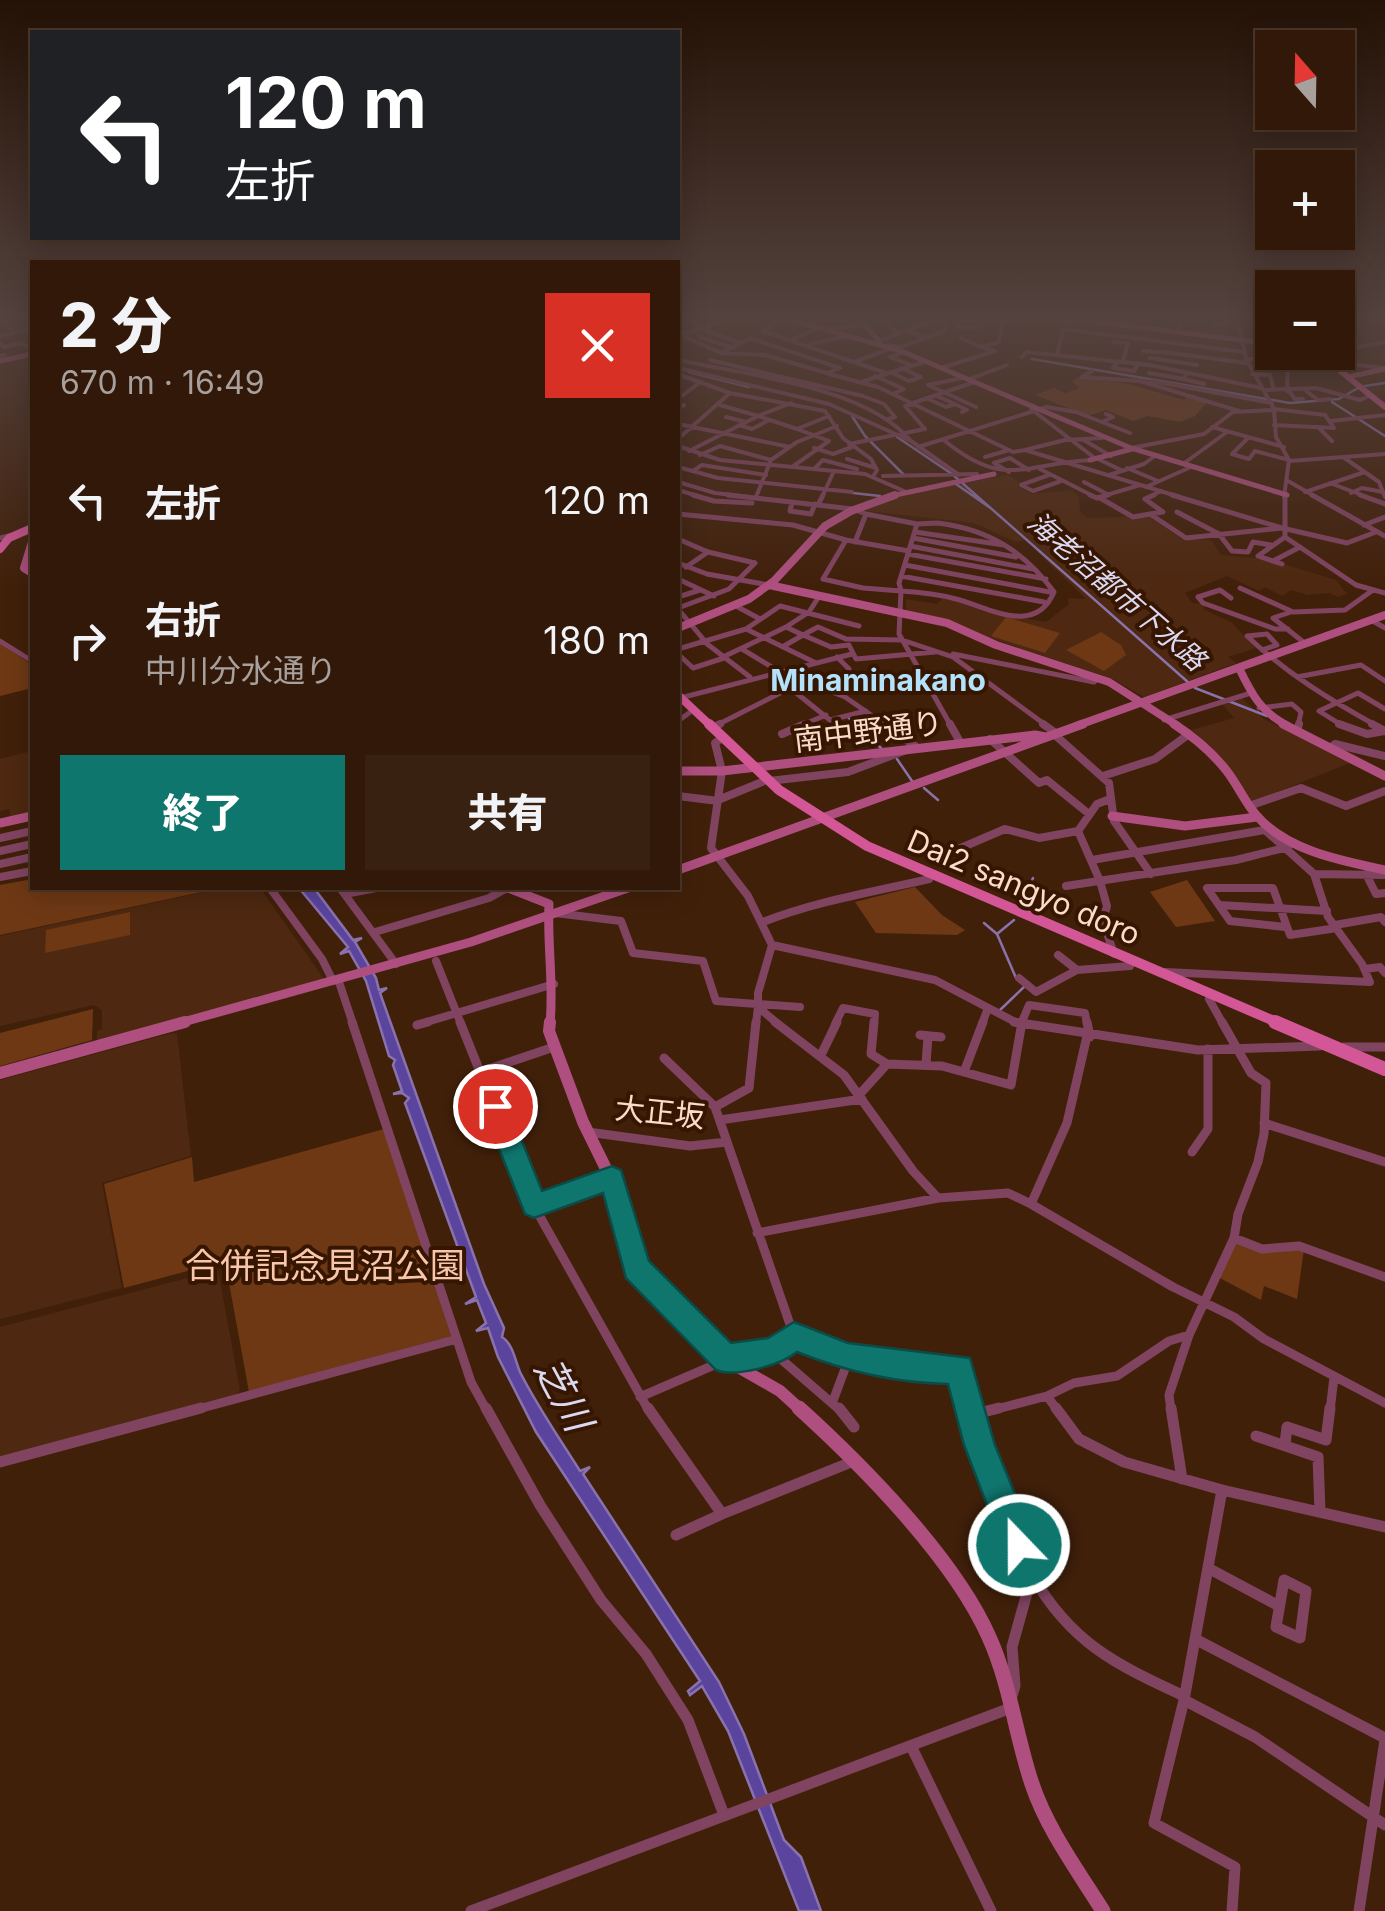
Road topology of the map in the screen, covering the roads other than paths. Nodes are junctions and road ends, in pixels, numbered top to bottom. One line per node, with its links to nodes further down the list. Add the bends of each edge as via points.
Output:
1 (716, 408): 39 (street)
2 (731, 408): 23 (street)
3 (779, 408): 23 (street)
4 (815, 408): 24 (street)
5 (838, 408): 19 (street)
6 (859, 408): 19 (street)
7 (865, 408): 26 (street)
8 (885, 408): 26 (street, via 895,417)
9 (907, 408): 45 (street, via 925,429)
10 (924, 408): 42 (street)
11 (963, 408): 20 (street)
12 (1027, 408): 17 (street)
13 (1229, 408): 18 (street)
14 (1271, 408): 18 (street)
15 (1273, 408): 34 (street)
16 (1274, 408): 29 (street)
17 (1031, 410): 31 (street, via 1063,410); 32 (street); 37 (street); 42 (street)
18 (1239, 411): 40 (street)
19 (849, 412): 47 (street)
20 (962, 412)
21 (1106, 414): 31 (street, via 1113,417)
22 (1385, 415): 29 (street)
23 (758, 416): 27 (street); 30 (street)
24 (830, 416): 36 (street); 41 (street)
25 (726, 417): 30 (street)
26 (888, 419): 45 (street)
27 (769, 420): 35 (street, via 752,430); 41 (street)
28 (716, 421): 35 (street)
29 (1332, 421): 38 (street, via 1334,428)
30 (746, 422): 35 (street)
31 (1102, 422): 49 (street, via 1130,432)
32 (1066, 424): 37 (street); 49 (street)
33 (680, 425): 39 (street)
34 (1274, 425): 38 (street); 62 (street)
35 (737, 426): 43 (street)
36 (838, 426): 46 (street); 48 (street)
37 (1058, 426): 55 (street)
38 (1318, 427): 56 (street)
39 (690, 428): 43 (street); 52 (street)
40 (1212, 428): 44 (street); 64 (street)
41 (797, 429): 46 (street)
42 (969, 431): 54 (street); 66 (street)
43 (721, 432): 60 (street); 65 (street)
44 (1226, 432): 50 (street); 87 (street)
45 (908, 433): 47 (street); 57 (street)
46 (812, 434): 53 (street); 60 (street)
47 (896, 436): 57 (street); 59 (street); 85 (street)
48 (842, 438): 53 (street); 59 (street)
49 (1104, 438): 51 (street); 64 (street)
50 (1248, 438): 62 (street); 80 (street, via 1232,454 1250,459 1255,451)
51 (1082, 439): 55 (street); 74 (street)
52 (680, 440)
53 (829, 440): 63 (street)
54 (945, 440): 61 (street); 104 (street)
55 (1065, 440): 67 (street); 79 (street)
56 (1332, 440)
57 (911, 441): 61 (street)
58 (680, 444): 65 (street)
59 (851, 445): 63 (street, via 834,454); 91 (street)
60 (790, 447): 82 (street)
61 (918, 447): 85 (street)
62 (1284, 447): 80 (street)
63 (814, 448): 88 (street)
64 (1131, 449): 74 (street); 75 (street)
65 (688, 450): 68 (street); 71 (street)
66 (1009, 450): 67 (street); 72 (street)
67 (1025, 450): 73 (street)
68 (680, 453)
69 (751, 454): 71 (street, via 720,446); 81 (street); 82 (street)
70 (1385, 454): 76 (street)
71 (700, 455): 81 (street)
72 (985, 456)
73 (1044, 456): 78 (street); 83 (street, via 1030,460)
74 (1110, 456): 79 (street)
75 (1155, 456): 86 (street); 87 (street)
76 (1342, 456): 80 (street); 101 (street)
77 (847, 459): 91 (street)
78 (1054, 459): 83 (street); 84 (street)
79 (1095, 459): 84 (street); 94 (street)
80 (1289, 460): 112 (street)
81 (742, 462): 82 (street)
82 (770, 462): 88 (street); 102 (street)
83 (1036, 462): 93 (street)
84 (1064, 462): 93 (street); 108 (street)
85 (939, 464): 105 (street)
86 (1138, 466): 94 (street); 110 (street)
87 (1187, 466): 110 (street); 126 (street)
88 (792, 467): 92 (street)
89 (680, 468): 97 (street)
90 (680, 468): 114 (street)
91 (876, 468): 107 (street)
92 (814, 469): 95 (street); 99 (street, via 823,460)
93 (1042, 469): 96 (street); 106 (street)
94 (1124, 469): 108 (street); 110 (street)
95 (834, 470): 99 (street); 119 (street)
96 (1030, 470): 100 (street); 100 (street, via 1010,458 994,462)
97 (693, 471): 98 (street, via 702,465); 111 (street)
98 (748, 472): 102 (street); 111 (street)
99 (856, 472): 107 (street)
100 (1009, 472): 104 (street)
101 (1364, 473): 109 (street); 116 (street); 128 (street, via 1379,482)
102 (766, 474): 114 (street)
103 (977, 474): 105 (street)
104 (994, 474): 120 (street)
105 (959, 475): 107 (street)
106 (1049, 475): 115 (street); 115 (street, via 1021,485 1048,491)
107 (876, 476): 120 (street)
108 (1107, 476): 117 (street)
109 (1385, 477)
110 (1161, 480): 117 (street)
111 (743, 481): 114 (street)
112 (1288, 481): 122 (street); 126 (street)
113 (1084, 482): 125 (street)
114 (762, 483): 119 (street); 129 (street)
115 (1064, 483): 127 (street)
116 (1330, 483): 122 (street); 124 (street)
117 (1143, 486): 121 (street); 125 (street)
118 (680, 487): 129 (street, via 714,501)
119 (823, 490): 123 (street); 130 (street)
120 (904, 491): 131 (street)
121 (1161, 492): 135 (street, via 1145,499 1163,512); 138 (street)
122 (1304, 492): 137 (street)
123 (851, 493)
124 (1351, 493): 128 (street); 128 (street, via 1362,488)
125 (1109, 495): 127 (street)
126 (1287, 495): 138 (street)
127 (1100, 498): 135 (street, via 1132,518)
128 (1384, 498)
129 (754, 500): 130 (street, via 792,503 790,511 811,514)
130 (816, 504): 131 (street)
131 (849, 508): 134 (street); 140 (street)
132 (1178, 512): 143 (street)
133 (680, 514): 140 (street, via 778,520)
134 (866, 514): 149 (street); 150 (street)
135 (1150, 514): 143 (street, via 1186,538)
136 (1385, 517): 137 (street)
137 (1364, 524): 141 (street)
138 (1282, 528): 141 (street, via 1347,543); 143 (street); 145 (street)
139 (30, 529): 142 (main road)
140 (818, 531): 148 (street); 176 (street)
141 (1376, 532): 144 (street)
142 (17, 534): 146 (street); 156 (main road)
143 (1220, 535): 153 (street, via 1232,552 1248,552 1253,542)
144 (1385, 536)
145 (1285, 537): 153 (street); 154 (street)
146 (0, 538)
147 (680, 539): 157 (street)
148 (846, 540): 150 (street); 175 (street, via 823,579)
149 (912, 541): 150 (street); 151 (street); 158 (street); 163 (street); 164 (street); 165 (street, via 945,523 990,534)
150 (855, 542)
151 (984, 542): 152 (street); 158 (street)
152 (1004, 545)
153 (1271, 545): 160 (street, via 1258,556)
154 (1300, 546): 160 (street); 182 (street)
155 (30, 548): 166 (street, via 24,568)
156 (0, 549)
157 (708, 552): 162 (street); 171 (street, via 755,563)
158 (980, 554): 159 (street); 164 (street); 165 (street)
159 (1016, 557)
160 (1274, 561): 161 (street)
161 (1282, 564)
162 (680, 565): 167 (street)
163 (906, 565): 169 (street); 170 (street)
164 (976, 567): 168 (street); 170 (street)
165 (1038, 570): 172 (street)
166 (30, 571)
167 (696, 571): 171 (street); 173 (street)
168 (1018, 574): 172 (street); 177 (street)
169 (901, 576): 178 (street); 179 (street)
170 (974, 578): 177 (street); 179 (street)
171 (738, 580): 176 (street); 187 (street)
172 (1046, 580): 201 (street, via 1052,600 1029,616)
173 (680, 581)
174 (680, 582): 181 (street)
175 (848, 584): 178 (street); 189 (street)
176 (769, 585): 185 (street); 193 (street)
177 (1016, 586): 183 (street); 188 (street)
178 (901, 588): 190 (street); 199 (street)
179 (970, 588): 188 (street); 190 (street)
180 (1240, 588): 198 (street)
181 (700, 590): 186 (street); 187 (street)
182 (1373, 590): 184 (street); 196 (street)
183 (1050, 592)
184 (1385, 593)
185 (820, 595): 189 (street); 197 (street)
186 (680, 596)
187 (714, 596): 194 (street)
188 (1013, 596): 191 (street); 201 (street)
189 (838, 599): 199 (street)
190 (966, 602): 201 (street)
191 (1044, 602)
192 (1213, 605): 192 (street, via 1198,597 1220,590 1234,597); 211 (street)
193 (736, 606): 203 (street); 205 (street)
194 (680, 607)
195 (680, 610): 205 (street)
196 (1345, 610): 198 (street); 204 (street)
197 (809, 612): 202 (street); 203 (street, via 780,606); 206 (street)
198 (1293, 612): 211 (street, via 1273,618)
199 (904, 613): 215 (street); 239 (street)
200 (1385, 615): 204 (street)
201 (1008, 616)
202 (832, 618): 208 (street); 217 (street, via 860,626)
203 (760, 619): 210 (street)
204 (1369, 621): 209 (street); 218 (street)
205 (693, 623): 207 (street); 214 (street)
206 (786, 626): 212 (street); 213 (street)
207 (680, 627)
208 (818, 627): 212 (street); 217 (street)
209 (1385, 628)
210 (746, 629): 213 (street); 214 (street)
211 (1288, 629): 218 (street)
212 (803, 635): 217 (street, via 831,647); 219 (street)
213 (766, 638): 219 (street); 220 (street)
214 (703, 640): 221 (street); 227 (street)
215 (902, 640): 217 (street); 223 (street); 226 (street)
216 (0, 641): 230 (street)
217 (847, 642): 225 (street)
218 (1306, 644): 229 (street)
219 (784, 646): 232 (street)
220 (742, 649): 227 (street); 235 (street)
221 (680, 650)
222 (1262, 650): 222 (street, via 1278,645 1267,634 1247,636); 229 (street)
223 (940, 652): 226 (street); 239 (street); 260 (street, via 1032,712)
224 (680, 653): 227 (street, via 693,668)
225 (852, 654): 226 (street); 228 (street)
226 (910, 655): 263 (street)
227 (723, 657): 236 (street)
228 (837, 657): 232 (street); 233 (street)
229 (1270, 657): 234 (street); 238 (street)
230 (30, 661)
231 (1228, 661): 234 (street)
232 (816, 663): 235 (street)
233 (849, 668)
234 (1239, 668): 243 (street); 248 (street)
235 (780, 672): 236 (street); 241 (street)
236 (750, 676): 244 (street)
237 (833, 676): 241 (street)
238 (1296, 676): 240 (street, via 1361,666); 247 (street)
239 (1100, 678): 248 (street)
240 (1385, 681)
241 (808, 683): 242 (street); 250 (street)
242 (790, 688): 252 (street); 256 (street)
243 (1252, 693): 249 (street); 255 (street)
244 (680, 698)
245 (680, 699): 256 (main road, Dai2 sangyo doro)
246 (680, 700): 251 (main road, Dai2 sangyo doro)
247 (1336, 703): 254 (street); 254 (street, via 1358,693 1385,709); 254 (street, via 1319,711 1355,733 1385,731)
248 (1141, 704): 255 (street); 260 (street)
249 (1259, 708): 257 (street); 257 (street, via 1284,702 1296,707)
250 (866, 711): 252 (street, via 830,720); 264 (street)
251 (689, 713): 253 (street); 262 (main road, Dai2 sangyo doro)
252 (826, 715): 258 (street)
253 (680, 719)
254 (1364, 719)
255 (1164, 720): 259 (street)
256 (712, 728): 268 (main road, Dai2 sangyo doro)
257 (1297, 731): 265 (street)
258 (782, 734)
259 (1189, 734): 271 (street, via 1155,759); 278 (street, via 1227,771)
260 (1053, 736): 261 (street, 南中野通り); 266 (street); 271 (street)
261 (990, 739): 263 (street, 南中野通り); 266 (street)
262 (718, 741): 268 (main road, Dai2 sangyo doro); 269 (street)
263 (960, 742): 264 (street, 南中野通り)
264 (913, 748): 268 (street, 南中野通り); 273 (street, via 848,772)
265 (1330, 748): 267 (street); 272 (street)
266 (1005, 753): 279 (street); 283 (street)
267 (1385, 756)
268 (750, 768): 269 (street, 南中野通り); 273 (main road, Dai2 sangyo doro)
269 (722, 770): 270 (street, 南中野通り); 277 (street)
270 (680, 772)
271 (1104, 776): 276 (street)
272 (1385, 776)
273 (765, 782): 277 (street); 283 (main road, Dai2 sangyo doro)
274 (1385, 791): 278 (street, via 1346,806 1302,788)
275 (680, 796): 277 (street)
276 (1110, 799): 279 (street); 281 (street)
277 (718, 801): 295 (street, via 711,841)
278 (1250, 806): 282 (street)
279 (1089, 814): 287 (street)
280 (30, 816): 284 (street)
281 (1112, 816): 282 (street, via 1188,828); 294 (street)
282 (1257, 817): 285 (street)
283 (818, 821): 295 (street); 306 (main road, Dai2 sangyo doro); 325 (main road, Dai2 sangyo doro)
284 (0, 823)
285 (1268, 830): 290 (street); 291 (street); 294 (street)
286 (30, 831): 288 (street)
287 (1078, 831): 292 (street, via 1039,838 1004,830); 297 (street)
288 (0, 838)
289 (30, 844): 293 (street)
290 (1297, 844): 291 (street); 301 (street)
291 (1286, 848): 302 (street); 303 (street)
292 (956, 850)
293 (0, 851)
294 (1136, 853): 297 (street); 302 (street)
295 (718, 856): 299 (street); 319 (street)
296 (30, 857): 298 (street)
297 (1092, 860): 307 (street)
298 (0, 864)
299 (680, 869)
300 (30, 871): 305 (street)
301 (1385, 872): 304 (street)
302 (1151, 874): 307 (street)
303 (1314, 874): 304 (street); 317 (street)
304 (1366, 874): 314 (street, via 1376,894)
305 (0, 877)
306 (929, 879): 319 (street, via 814,902); 329 (main road, Dai2 sangyo doro)
307 (1100, 881): 308 (street); 325 (street)
308 (1066, 886)
309 (271, 890): 335 (street)
310 (504, 890): 323 (street)
311 (513, 890): 318 (street, via 546,901)
312 (342, 891): 323 (street)
313 (604, 891): 318 (street)
314 (1385, 893)
315 (1219, 905): 316 (street); 316 (street, via 1206,888 1273,888); 321 (street, via 1230,921)
316 (1280, 908): 317 (street); 321 (street)
317 (1327, 911): 322 (street)
318 (552, 914): 328 (street); 336 (street, via 546,945); 338 (street, via 620,921 632,952 703,961 716,1001)
319 (762, 922): 324 (street)
320 (1385, 922): 322 (street)
321 (1285, 926): 322 (street, via 1290,935)
322 (1336, 926): 330 (street)
323 (375, 932): 328 (street)
324 (772, 945): 338 (street); 340 (street, via 907,971)
325 (1114, 954): 333 (main road, Dai2 sangyo doro)
326 (1058, 956): 332 (street)
327 (436, 961): 341 (street)
328 (392, 965): 335 (street)
329 (1130, 966): 332 (street); 337 (main road, Dai2 sangyo doro)
330 (1365, 969): 331 (street); 333 (street, via 1370,982)
331 (1383, 969)
332 (1078, 970): 334 (street, via 1036,992)
333 (1161, 974): 350 (main road, Dai2 sangyo doro)
334 (1018, 978)
335 (338, 979): 359 (street); 378 (street)
336 (554, 984): 341 (street); 347 (street)
337 (1208, 1000): 346 (main road, Dai2 sangyo doro); 349 (street)
338 (758, 1007): 339 (street); 352 (street); 361 (street, via 750,1088)
339 (800, 1007)
340 (988, 1008): 343 (street); 357 (street)
341 (456, 1014): 342 (street); 356 (street)
342 (417, 1026)
343 (1021, 1026): 344 (street); 344 (street, via 1029,1005 1085,1012); 357 (street, via 1011,1085)
344 (1089, 1036): 351 (street); 370 (street, via 1068,1130)
345 (941, 1037): 355 (street, via 924,1035)
346 (1318, 1046): 349 (street); 350 (street); 358 (main road, Dai2 sangyo doro)
347 (554, 1047): 356 (street); 364 (street)
348 (1385, 1047): 350 (street)
349 (1236, 1048): 351 (street); 363 (street, via 1251,1074 1266,1083)
350 (1335, 1048): 358 (main road, Dai2 sangyo doro)
351 (1208, 1049): 366 (street, via 1208,1130)
352 (821, 1055): 354 (street, via 844,1008 875,1014 871,1054); 360 (street)
353 (664, 1058): 361 (street)
354 (887, 1064): 355 (street); 360 (street)
355 (926, 1064): 357 (street)
356 (480, 1072): 371 (street)
357 (964, 1072)
358 (1385, 1072)
359 (0, 1073)
360 (861, 1097): 362 (street); 369 (street)
361 (715, 1107): 362 (street)
362 (720, 1120): 365 (street)
363 (1264, 1123): 367 (street); 373 (street)
364 (588, 1132): 365 (street, 大正坂, via 690,1146); 368 (street)
365 (727, 1142): 372 (street)
366 (1192, 1152)
367 (1385, 1162)
368 (612, 1178): 371 (street); 381 (street, via 636,1268)
369 (938, 1198): 370 (street, via 1008,1192); 372 (street)
370 (1032, 1204): 375 (street)
371 (534, 1206): 384 (street)
372 (757, 1234): 377 (street)
373 (1234, 1238): 374 (street, via 1262,1249 1300,1246); 375 (street)
374 (1385, 1277)
375 (1202, 1304): 376 (street); 382 (street)
376 (1188, 1335): 383 (street, via 1117,1376 1074,1383); 393 (street, via 1168,1395)
377 (794, 1336): 379 (street); 380 (street)
378 (457, 1339): 392 (street); 407 (street, via 472,1382 540,1506 688,1720)
379 (774, 1352): 381 (street); 385 (street)
380 (848, 1358): 385 (street); 387 (street, via 960,1369)
381 (726, 1360): 384 (street); 391 (street, via 780,1392)
382 (1334, 1377): 386 (street); 390 (street, via 1326,1440 1287,1427)
383 (1047, 1396): 387 (street); 393 (street, via 1079,1439 1124,1462)
384 (640, 1398): 396 (street)
385 (833, 1401): 388 (street)
386 (1385, 1404)
387 (972, 1415): 400 (street)
388 (854, 1426)
389 (1256, 1436): 390 (street)
390 (1285, 1444): 395 (street, via 1318,1457)
391 (854, 1461): 396 (street); 404 (street, via 970,1600 990,1638)
392 (0, 1462)
393 (1182, 1478): 394 (street)
394 (1222, 1490): 395 (street); 399 (street)
395 (1320, 1512): 397 (street)
396 (722, 1514): 398 (street)
397 (1385, 1527)
398 (676, 1534)
399 (1208, 1568): 401 (street); 402 (street)
400 (1032, 1575): 403 (street, via 1087,1649); 404 (street, via 1012,1647 1015,1686)
401 (1278, 1606): 401 (street, via 1276,1626 1300,1638 1306,1592 1284,1580)
402 (1195, 1639): 403 (street); 405 (street)
403 (1184, 1698): 408 (street); 412 (street, via 1154,1823 1235,1867)
404 (1008, 1709): 406 (street); 411 (street, via 1044,1811)
405 (1385, 1739): 408 (street)
406 (912, 1748): 407 (street); 410 (street)
407 (727, 1814): 409 (street)
408 (1379, 1822): 413 (street)
409 (471, 1911)
410 (991, 1911)
411 (1104, 1911)
412 (1232, 1911)
413 (1359, 1911)

